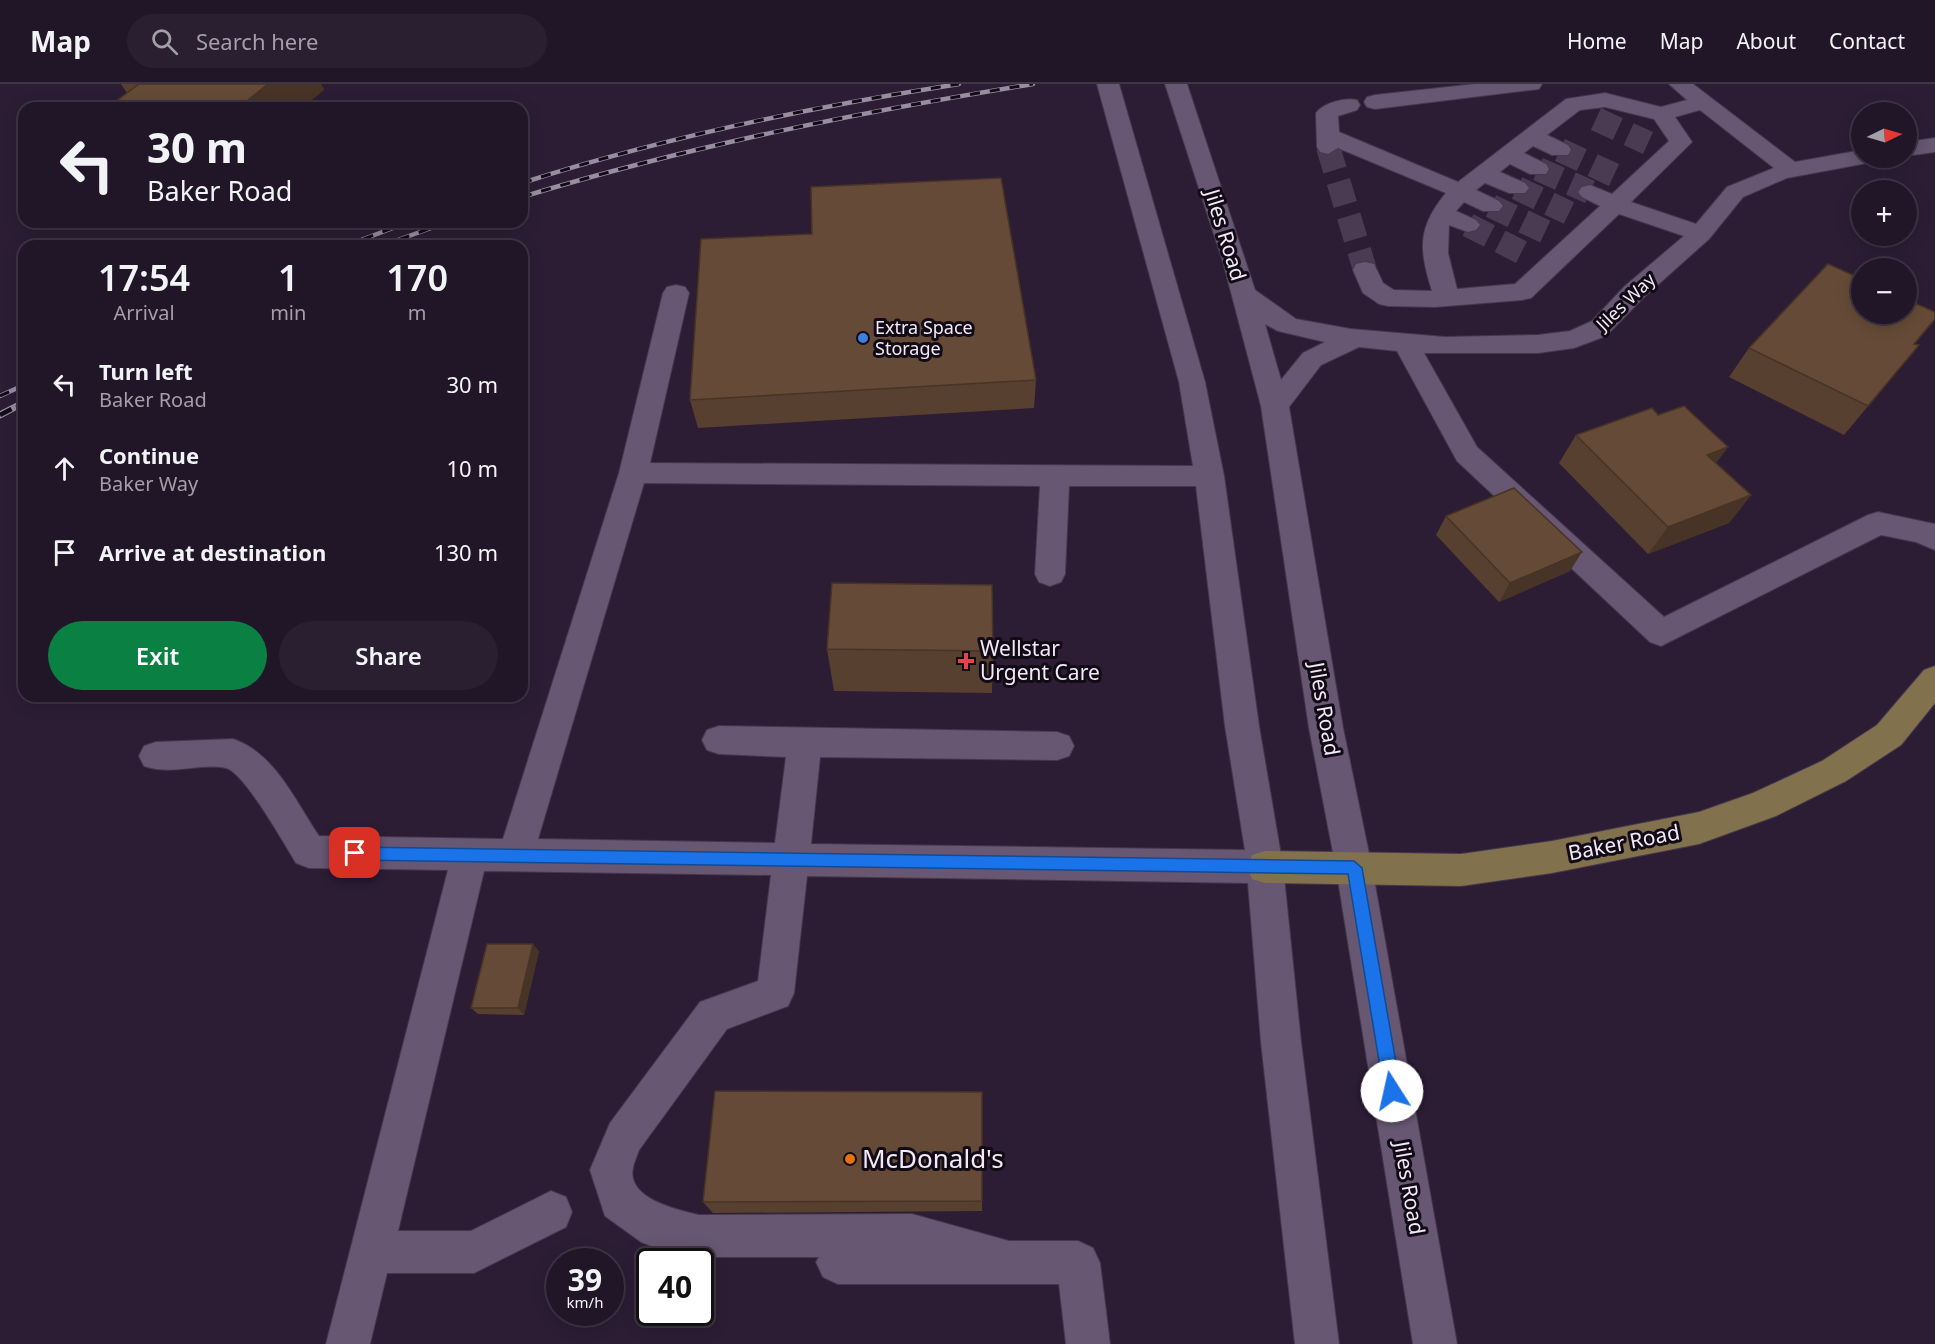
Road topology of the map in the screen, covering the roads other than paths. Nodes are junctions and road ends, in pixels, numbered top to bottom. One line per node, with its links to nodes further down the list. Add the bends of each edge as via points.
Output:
1 (1108, 84): 45 (street, via 1192,382)
2 (1176, 84): 37 (street, Jiles Road)
3 (1531, 84): 5 (street)
4 (1680, 84): 6 (street)
5 (1375, 102)
6 (1704, 102): 9 (street); 19 (street)
7 (1349, 105): 23 (street, via 1327,113 1328,141)
8 (1570, 107): 9 (street, via 1605,100); 10 (street); 15 (street, via 1560,134 1532,137)
9 (1662, 114): 14 (street, via 1682,142)
10 (1596, 119)
11 (1648, 143): 14 (street)
12 (1935, 145): 13 (street)
13 (1917, 147)
14 (1670, 153): 18 (street)
15 (1509, 155): 17 (street); 20 (street)
16 (1851, 159): 19 (street, Jiles Way)
17 (1538, 169)
18 (1652, 169): 21 (street); 21 (street, via 1622,166)
19 (1792, 171): 32 (street, Jiles Way, via 1734,192)
20 (1485, 174): 22 (street); 23 (street)
21 (1636, 185): 25 (street)
22 (1517, 188)
23 (1460, 191): 26 (street); 27 (street)
24 (1590, 192): 25 (street)
25 (1617, 205): 30 (street); 32 (street)
26 (1491, 206)
27 (1442, 213): 29 (street); 39 (street, via 1435,230 1438,275)
28 (1569, 213): 30 (street)
29 (1468, 225)
30 (1595, 225): 33 (street)
31 (1546, 232): 33 (street)
32 (1700, 233): 41 (street, Jiles Way, via 1595,332 1551,343)
33 (1573, 245): 35 (street)
34 (1523, 253): 35 (street)
35 (1550, 267): 39 (street, via 1522,292)
36 (1365, 270): 39 (street, via 1372,287 1388,298)
37 (1243, 292): 40 (street, Jiles Way, via 1286,324); 42 (street, Jiles Road)
38 (676, 293): 43 (street)
39 (1447, 298)
40 (1353, 340): 41 (street, Jiles Way); 42 (street, Jiles Way, via 1312,359)
41 (1406, 344): 46 (street, via 1467,454 1661,633 1878,523 1924,532)
42 (1275, 406): 57 (street, Jiles Road, via 1326,728)
43 (633, 473): 44 (street); 54 (street)
44 (1055, 477): 45 (street); 47 (street)
45 (1210, 477): 56 (street, via 1242,726)
46 (1935, 539)
47 (1050, 574)
48 (1935, 679): 57 (main road, Baker Road, via 1889,735 1834,771 1764,805 1700,828 1461,870)
49 (719, 740): 50 (street)
50 (805, 743): 51 (street); 55 (street)
51 (1057, 746)
52 (156, 756): 53 (street, via 232,753 254,768 309,852)
53 (470, 855): 54 (street); 59 (street)
54 (515, 856): 55 (street)
55 (790, 860): 56 (street); 61 (street, via 776,993 714,1015 624,1137 611,1170 620,1201 656,1227 699,1236 912,1235)
56 (1265, 867): 57 (main road, Baker Road); 64 (street, via 1281,1042)
57 (1354, 868): 65 (street, Jiles Road)
58 (551, 1212): 59 (street, via 474,1252)
59 (371, 1252): 62 (street)
60 (838, 1262): 61 (street)
61 (1010, 1263): 63 (street, via 1078,1263)
62 (348, 1344)
63 (1088, 1344)
64 (1317, 1344)
65 (1436, 1344)

